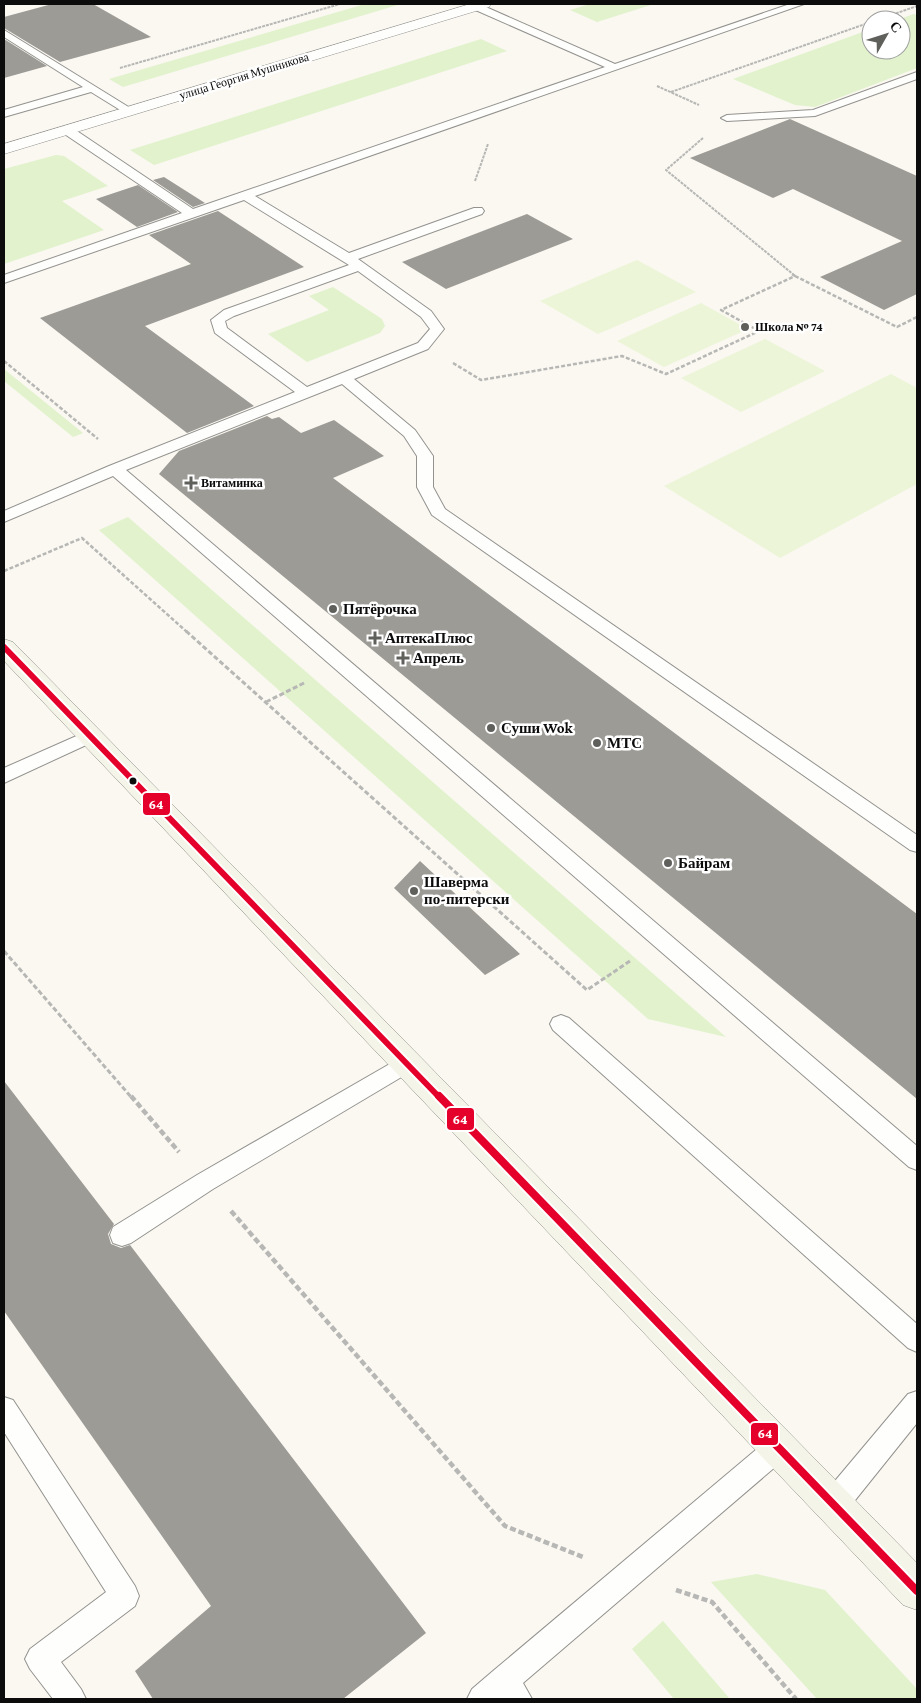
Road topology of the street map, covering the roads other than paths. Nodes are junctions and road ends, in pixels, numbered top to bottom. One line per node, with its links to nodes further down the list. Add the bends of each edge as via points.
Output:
1 (799, 4): 4 (lane)
2 (479, 5): 4 (lane); 7 (street, улица Георгия Мушникова)
3 (4, 33): 6 (lane)
4 (613, 67): 12 (lane)
5 (917, 75): 9 (lane, via 815,113)
6 (93, 88): 7 (lane); 8 (lane)
7 (129, 110): 10 (street, улица Георгия Мушникова)
8 (4, 114)
9 (727, 118)
10 (67, 130): 11 (street, улица Георгия Мушникова); 14 (lane)
11 (4, 149)
12 (246, 196): 14 (lane); 15 (lane)
13 (478, 211): 15 (lane)
14 (191, 214): 16 (lane)
15 (353, 262): 17 (lane, via 426,314 437,330 423,346); 18 (lane, via 218,320 220,330)
16 (4, 279)
17 (344, 378): 18 (lane); 24 (lane, via 410,433 426,456 425,486 438,512)
18 (306, 393): 19 (lane)
19 (115, 469): 20 (lane); 27 (lane)
20 (4, 517)
21 (4, 647): 22 (street)
22 (90, 736): 23 (lane); 26 (street)
23 (4, 776)
24 (917, 845)
25 (561, 1024): 29 (lane)
26 (407, 1063): 28 (lane); 32 (street)
27 (917, 1160)
28 (122, 1235)
29 (917, 1340)
30 (917, 1403): 33 (lane)
31 (4, 1409): 36 (lane, via 124,1596 40,1659)
32 (779, 1447): 33 (street); 35 (lane, via 628,1575)
33 (834, 1504): 34 (street)
34 (917, 1591)
35 (501, 1693)
36 (71, 1699)

